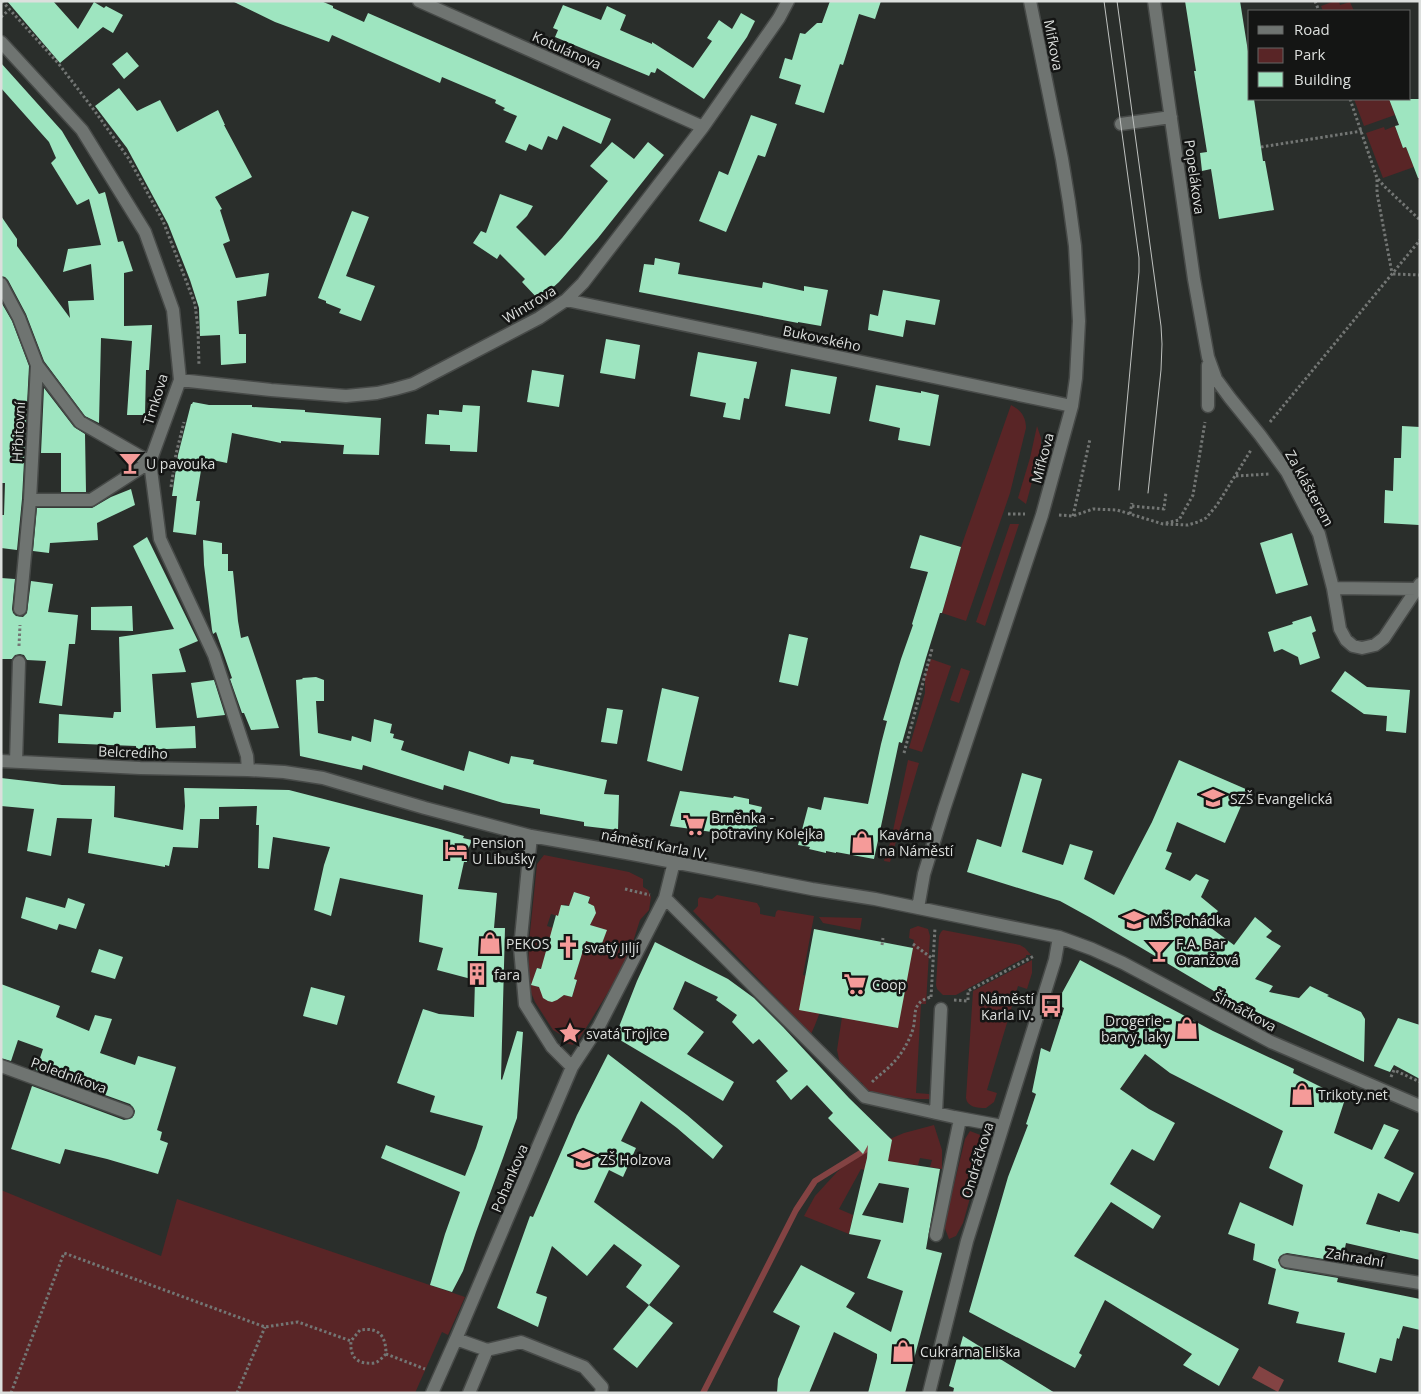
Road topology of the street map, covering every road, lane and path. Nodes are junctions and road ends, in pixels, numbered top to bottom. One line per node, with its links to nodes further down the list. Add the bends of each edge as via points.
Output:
1 (420, 1): 11 (street, Kotulánova)
2 (788, 1): 11 (street, Wintrova)
3 (1030, 1): 24 (street, Mifkova, via 1062,160 1075,246 1079,321)
4 (1154, 1): 9 (street, Popelákova)
5 (10, 10): 6 (path)
6 (1, 18)
7 (1, 42): 23 (street, Trnkova, via 82,130 145,232 173,310)
8 (1350, 100): 12 (path)
9 (1171, 117): 10 (street); 21 (street, Popelákova)
10 (1121, 124)
11 (703, 127): 20 (street, Wintrova, via 599,263)
12 (1362, 132): 13 (path); 14 (path)
13 (1261, 147)
14 (1377, 178): 15 (path); 17 (path)
15 (1420, 219)
16 (1420, 240): 17 (path)
17 (1392, 274): 18 (path); 26 (path)
18 (1420, 275)
19 (1, 284): 22 (street, Hřbitovní, via 19,318)
20 (566, 300): 23 (street, Wintrova, via 539,318 413,384 377,393 336,395); 24 (street, Bukovského)
21 (1208, 357): 25 (street, Popelákova); 26 (street, Popelákova, via 1216,379)
22 (36, 365): 28 (street, Hřbitovní, via 80,422); 32 (street, Hřbitovní)
23 (180, 380): 28 (street, Trnkova)
24 (1072, 406): 34 (street, Mifkova)
25 (1208, 406): 37 (path, via 1193,495 1179,520)
26 (1260, 435): 29 (street, Za klášterem); 30 (path)
27 (1090, 439): 36 (path)
28 (150, 462): 32 (street, via 91,500); 46 (street, Trnkova, via 160,539 214,655 247,756)
29 (1287, 472): 30 (path); 39 (street, Za klášterem, via 1319,534)
30 (1235, 476): 37 (path, via 1206,518 1188,525)
31 (1166, 492): 35 (path, via 1164,509 1132,504)
32 (30, 500): 40 (street, Hřbitovní)
33 (1008, 514): 34 (path)
34 (1042, 514): 36 (path); 51 (street, Mifkova, via 944,809 924,874)
35 (1130, 514): 36 (path, via 1093,509); 37 (path)
36 (1073, 516)
37 (1163, 524)
38 (1418, 586): 39 (street, Za klášterem); 39 (street, Za klášterem, via 1384,638 1375,645 1362,648 1346,640 1340,629)
39 (1333, 588)
40 (20, 609): 42 (path)
41 (932, 649): 43 (path)
42 (19, 662): 45 (street)
43 (904, 753)
44 (1, 761): 45 (street, Belcrediho)
45 (16, 762): 46 (street, Belcrediho)
46 (248, 770): 47 (street, náměstí Karla IV., via 323,778)
47 (530, 836): 48 (street, náměstí Karla IV.); 62 (street, via 520,948 525,1004 552,1047)
48 (674, 862): 50 (street, Pohankova); 51 (street, náměstí Karla IV.)
49 (625, 889): 50 (path)
50 (660, 897): 62 (street, Pohankova, via 599,1026); 65 (street)
51 (918, 908): 53 (street, náměstí Karla IV.)
52 (935, 928): 58 (path)
53 (1059, 937): 66 (street, Šimáčkova, via 1123,963 1271,1042); 70 (street, Ondráčkova)
54 (883, 938): 56 (path)
55 (913, 944): 58 (path)
56 (882, 945)
57 (1034, 956): 59 (path, via 968,991)
58 (933, 959): 65 (path, via 931,997 922,999 918,1004 912,1032 900,1056)
59 (968, 1001)
60 (941, 1009): 68 (street)
61 (1, 1066): 67 (street, Poledníkova)
62 (572, 1067): 75 (street, Pohankova)
63 (1390, 1078): 64 (path, via 1394,1070)
64 (1420, 1082)
65 (861, 1093): 68 (street, via 865,1097)
66 (1420, 1106)
67 (127, 1112)
68 (930, 1112): 69 (street)
69 (960, 1119): 70 (street); 71 (street)
70 (1002, 1126): 85 (street, Ondráčkova, via 967,1241)
71 (936, 1235)
72 (1286, 1261): 73 (street, Zahradní)
73 (1420, 1282)
74 (265, 1327): 76 (path, via 298,1322); 80 (path, via 64,1253); 81 (path)
75 (456, 1339): 77 (street); 79 (street, Pohankova)
76 (351, 1341): 78 (path, via 351,1352 360,1362 373,1364); 78 (path, via 360,1330 378,1332 386,1343)
77 (487, 1350): 83 (street); 84 (street, via 521,1342 584,1367 602,1387)
78 (386, 1354): 79 (path)
79 (439, 1375): 82 (street, Pohankova)
80 (11, 1393)
81 (237, 1393)
82 (432, 1393)
83 (469, 1393)
84 (601, 1393)
85 (929, 1393)

